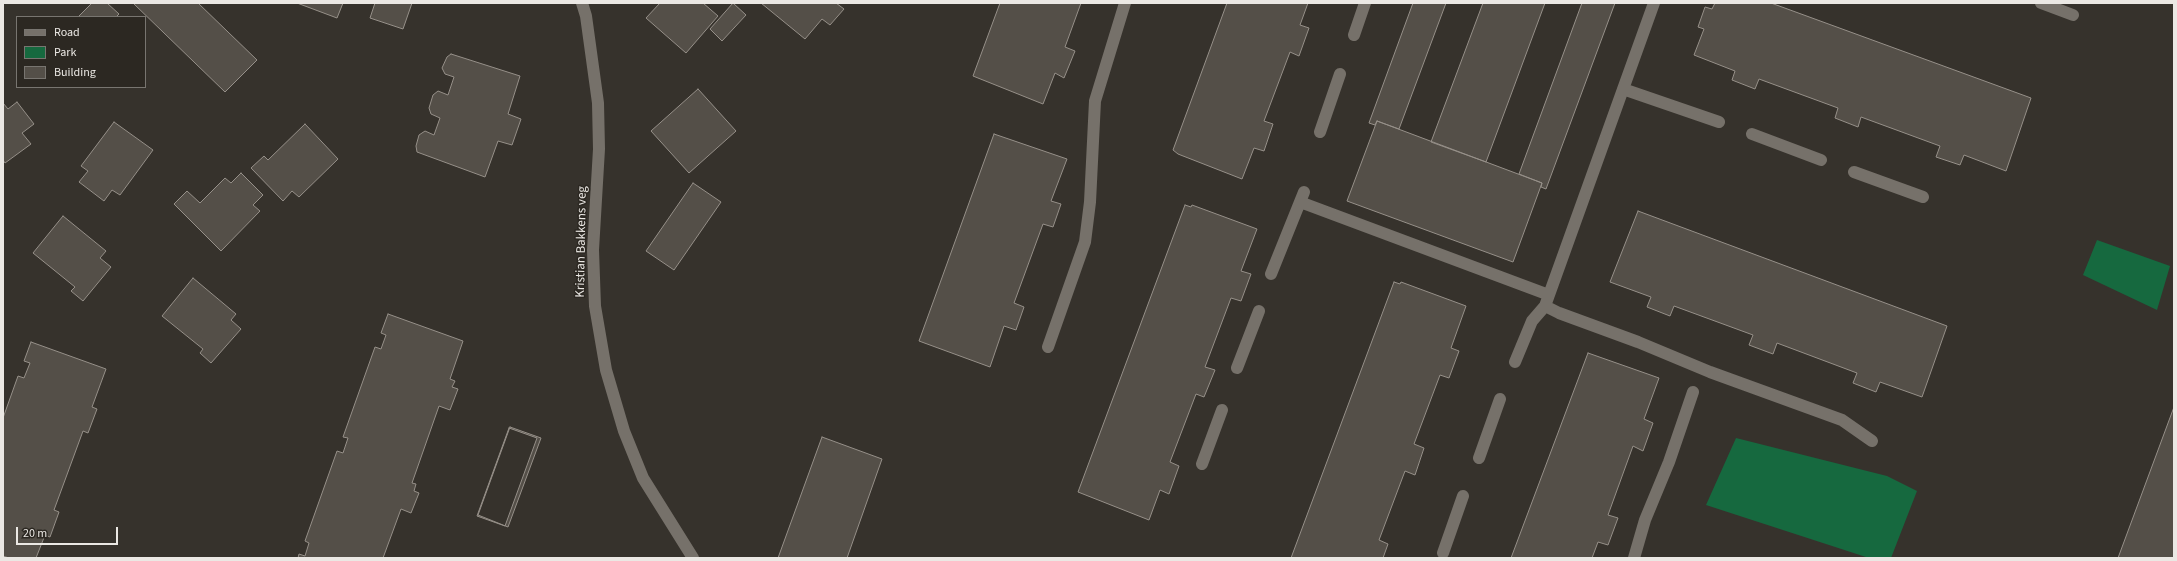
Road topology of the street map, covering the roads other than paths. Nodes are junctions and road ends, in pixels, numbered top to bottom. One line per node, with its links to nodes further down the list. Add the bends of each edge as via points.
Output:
1 (582, 3): 30 (street, Kristian Bakkens veg, via 598,103 599,149 593,271 595,306 606,370 624,431 643,478)
2 (1125, 3): 19 (street, via 1095,101 1090,202 1085,242)
3 (1365, 3): 7 (street)
4 (1654, 3): 9 (street)
5 (2041, 3): 6 (street)
6 (2073, 15)
7 (1354, 36)
8 (1340, 74): 11 (street)
9 (1623, 89): 10 (street); 17 (street)
10 (1719, 122)
11 (1320, 132)
12 (1752, 134): 13 (street)
13 (1821, 160)
14 (1854, 172): 15 (street)
15 (1923, 197)
16 (1271, 274): 17 (street, via 1302,197)
17 (1547, 300): 20 (street, via 1532,321); 25 (street, via 1559,313 1842,420)
18 (1259, 312): 21 (street)
19 (1048, 347)
20 (1515, 362)
21 (1238, 368)
22 (1693, 392): 31 (street, via 1669,462 1645,520)
23 (1500, 399): 26 (street)
24 (1222, 410): 27 (street)
25 (1872, 441)
26 (1479, 458)
27 (1202, 464)
28 (1463, 496): 29 (street)
29 (1443, 553)
30 (692, 558)
31 (1634, 558)

